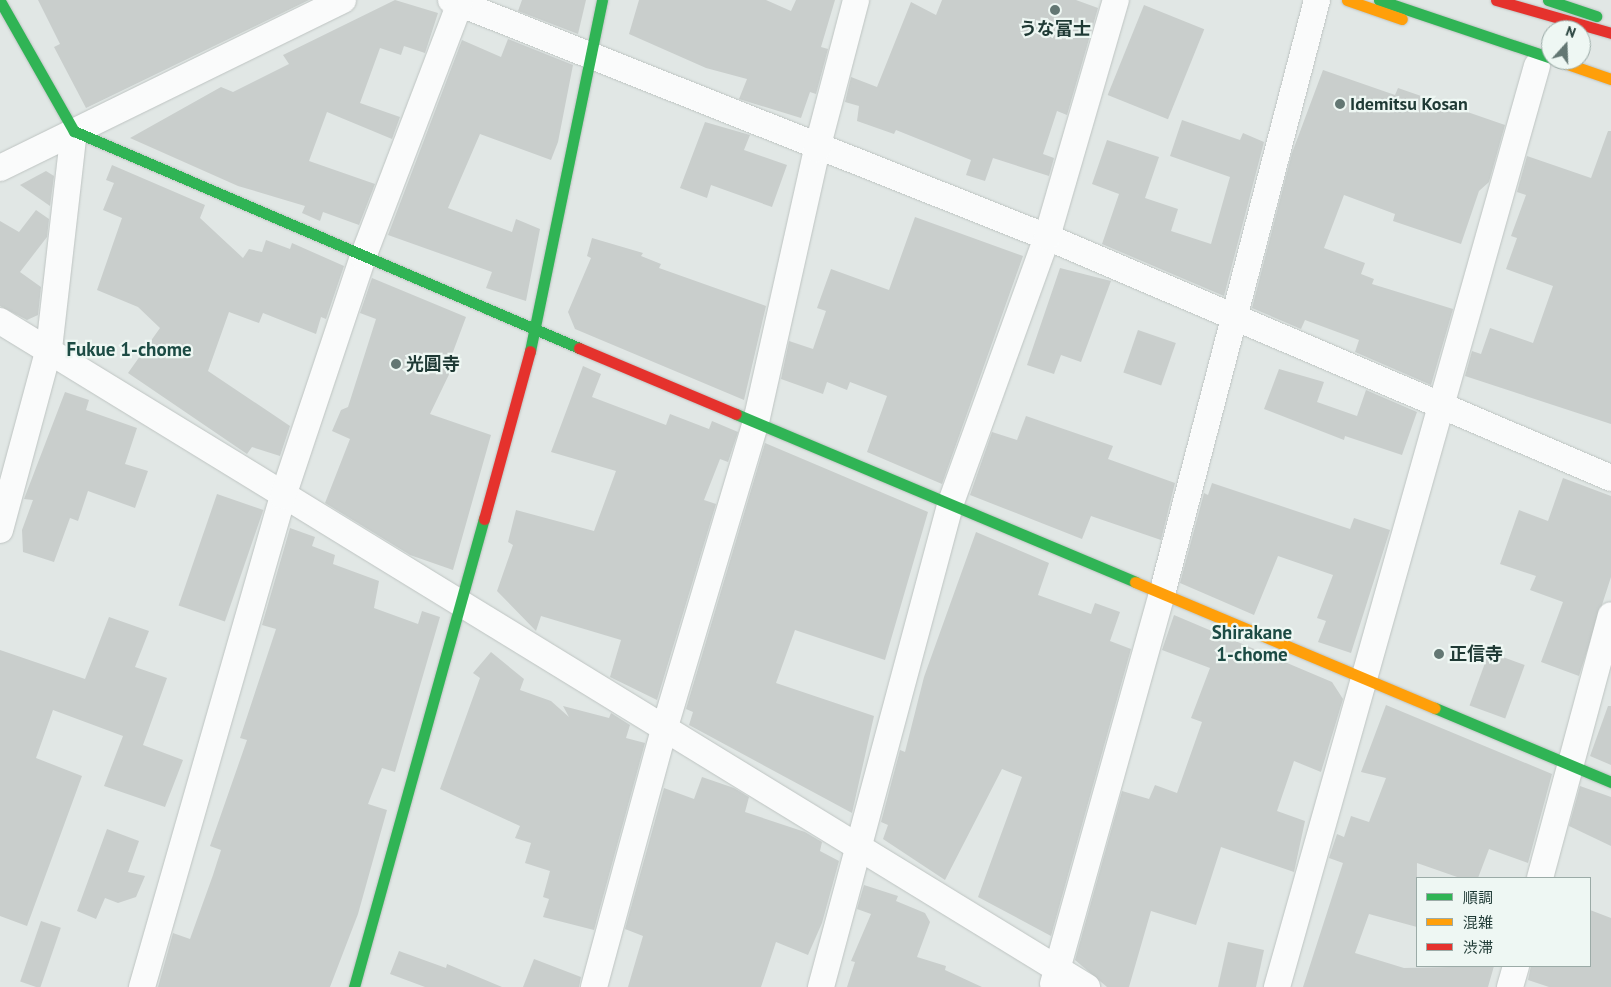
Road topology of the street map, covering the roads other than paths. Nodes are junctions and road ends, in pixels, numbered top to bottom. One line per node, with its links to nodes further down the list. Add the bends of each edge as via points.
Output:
1 (343, 0): 22 (street)
2 (602, 0): 14 (main road)
3 (856, 0): 23 (street)
4 (1116, 0): 25 (street)
5 (1317, 0): 27 (street)
6 (1348, 0): 15 (main road)
7 (1378, 0): 16 (main road)
8 (1496, 0): 13 (main road)
9 (1548, 0): 12 (main road)
10 (0, 1): 22 (main road)
11 (455, 3): 14 (street); 26 (street)
12 (1611, 20)
13 (1611, 33)
14 (591, 56): 23 (street); 29 (main road)
15 (1541, 58)
16 (1541, 58)
17 (1541, 66): 31 (street)
18 (1566, 70): 21 (main road)
19 (1580, 70): 20 (main road)
20 (1611, 79)
21 (1611, 92)
22 (74, 131): 24 (street); 26 (main road); 30 (street)
23 (817, 149): 25 (street); 32 (street)
24 (0, 168)
25 (1047, 237): 27 (street); 35 (street)
26 (362, 257): 29 (main road); 34 (street)
27 (1234, 317): 31 (street); 37 (street)
28 (0, 321): 30 (street)
29 (536, 330): 32 (main road); 38 (main road)
30 (49, 349): 34 (street); 36 (street)
31 (1440, 403): 33 (street); 40 (street)
32 (756, 422): 35 (main road); 41 (street)
33 (1611, 478)
34 (283, 496): 38 (street); 48 (street)
35 (950, 505): 37 (main road); 44 (street)
36 (0, 530)
37 (1163, 590): 40 (main road); 47 (street)
38 (460, 604): 41 (street); 49 (main road)
39 (1611, 616): 42 (street)
40 (1367, 676): 42 (main road); 53 (street)
41 (664, 730): 44 (street); 50 (street)
42 (1571, 765): 43 (main road); 45 (street)
43 (1611, 782)
44 (855, 846): 47 (street); 51 (street)
45 (1540, 877)
46 (1516, 967): 54 (street)
47 (1055, 978): 52 (street)
48 (142, 987)
49 (354, 987)
50 (594, 987)
51 (821, 987)
52 (1087, 987)
53 (1277, 987)
54 (1510, 987)

